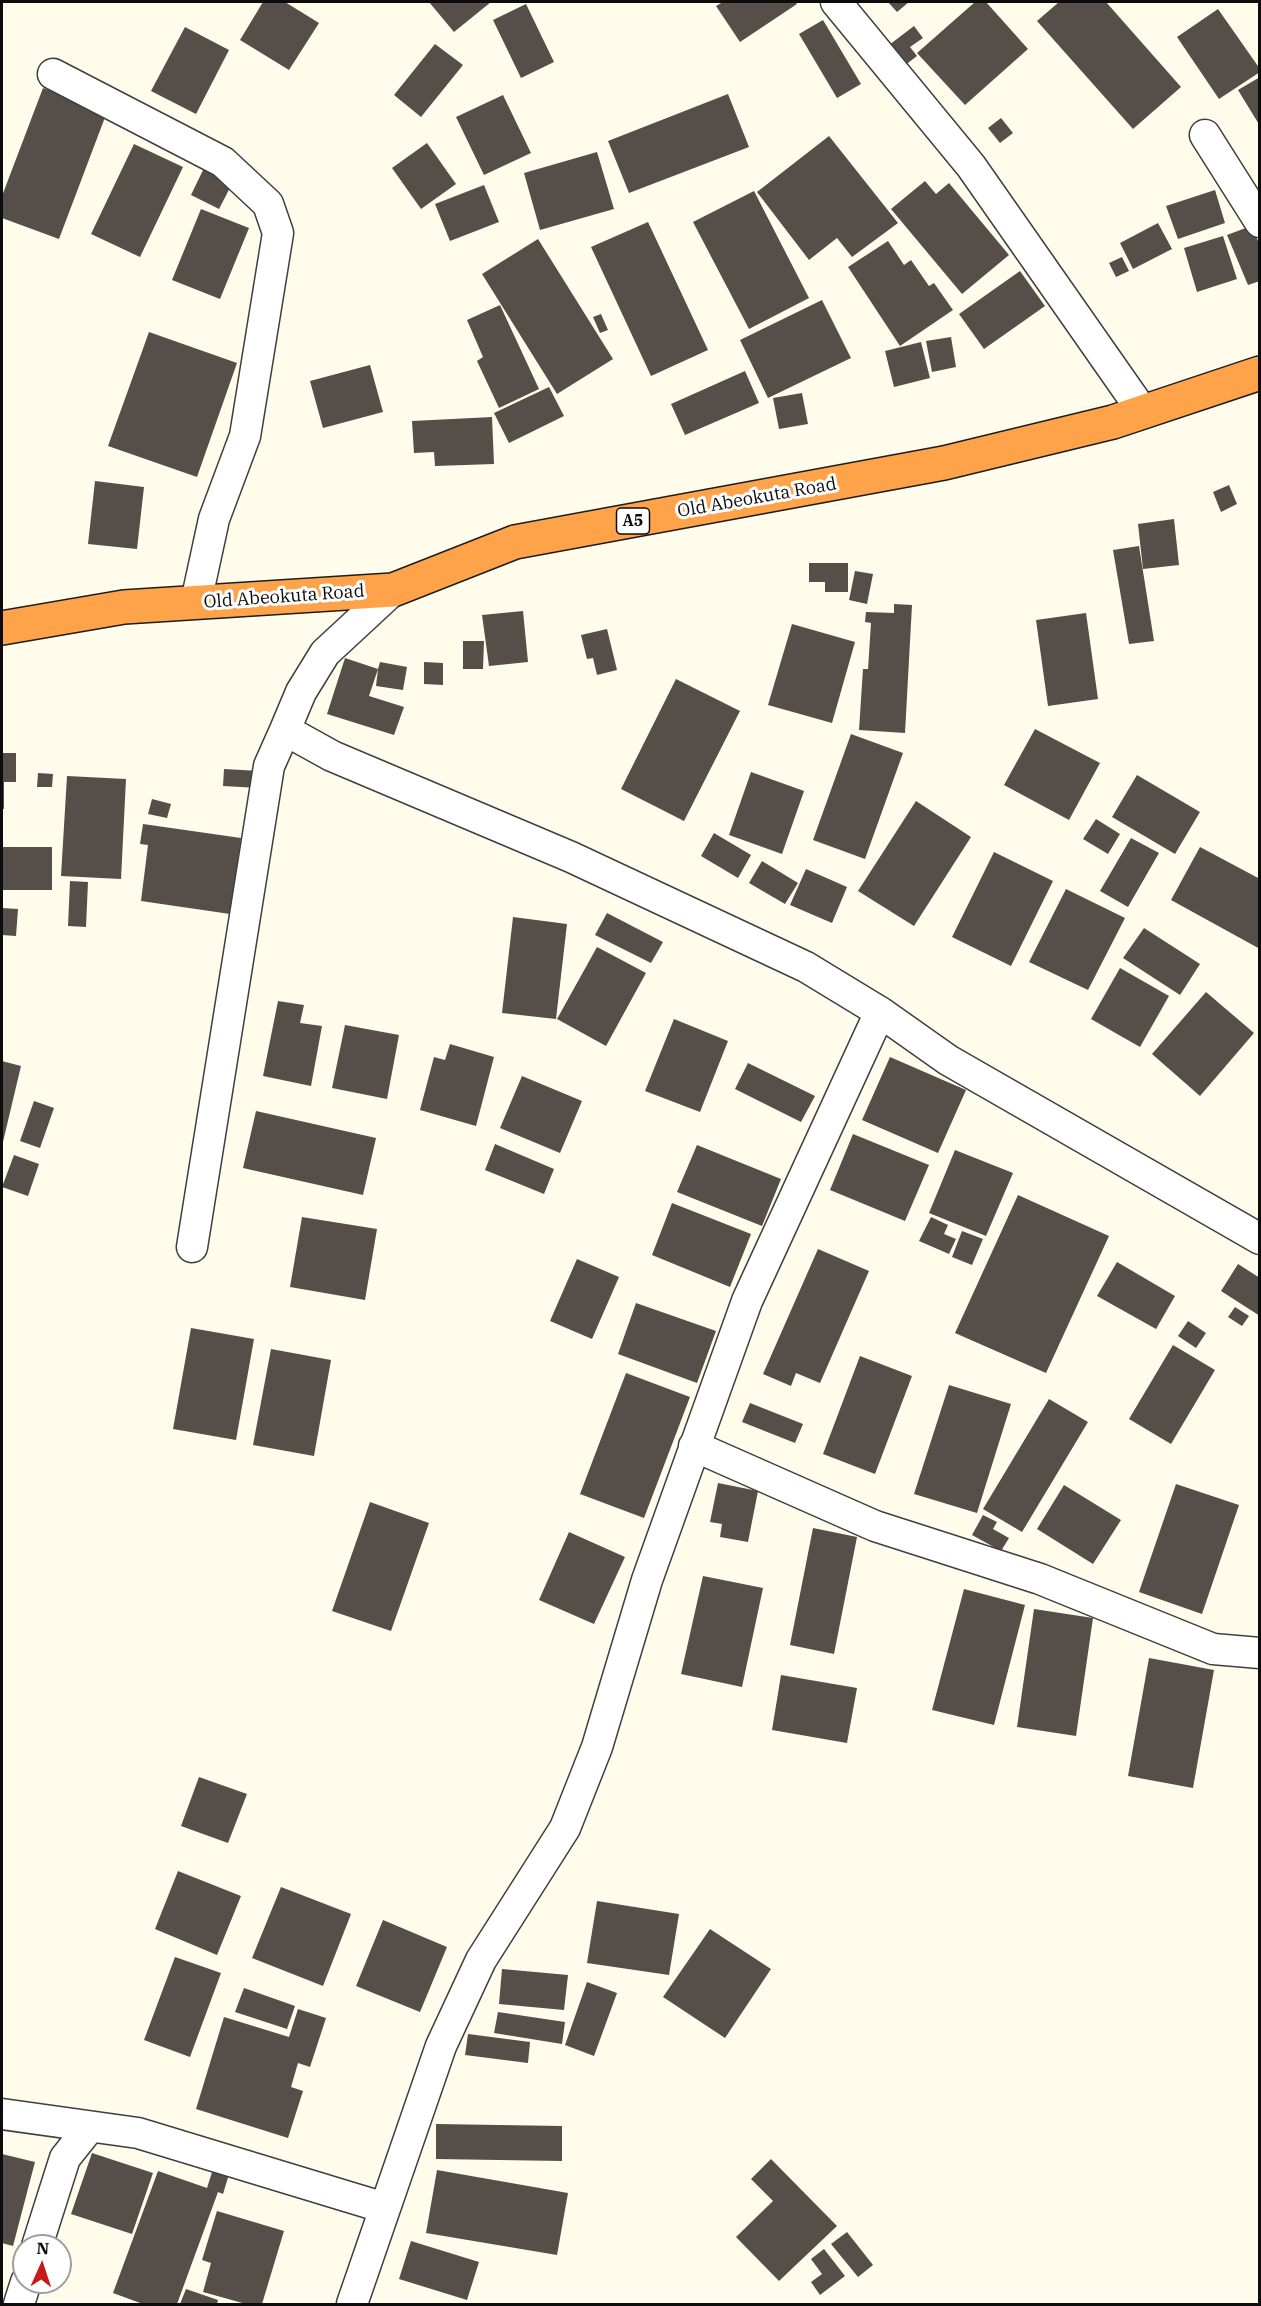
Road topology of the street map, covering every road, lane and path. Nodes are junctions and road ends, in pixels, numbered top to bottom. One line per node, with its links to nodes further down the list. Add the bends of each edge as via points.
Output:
1 (836, 2): 6 (street, via 971,166)
2 (53, 74): 8 (street, via 223,162 268,204 278,233 245,436 214,519)
3 (1205, 135): 4 (street)
4 (1260, 222)
5 (1260, 373): 6 (highway, Old Abeokuta Road / A5)
6 (1143, 412): 7 (highway, Old Abeokuta Road / A5, via 944,464 515,542)
7 (393, 590): 8 (highway, Old Abeokuta Road / A5); 10 (street, via 324,653)
8 (196, 602): 9 (highway, Old Abeokuta Road / A5, via 123,607)
9 (2, 628)
10 (285, 730): 11 (street, via 332,756 572,857 806,967); 13 (street, via 269,766)
11 (880, 1012): 12 (street, via 948,1060); 14 (street, via 747,1301)
12 (1260, 1239)
13 (192, 1247)
14 (694, 1446): 15 (street, via 874,1526 1040,1579 1213,1649); 20 (street, via 646,1580 597,1747 565,1828 481,1960 441,2046)
15 (1260, 1653)
16 (2, 2114): 17 (street)
17 (53, 2122): 18 (street); 19 (street)
18 (89, 2128): 19 (street); 20 (street, via 138,2133)
19 (65, 2158): 21 (street)
20 (385, 2208): 22 (street)
21 (41, 2234)
22 (352, 2304)

